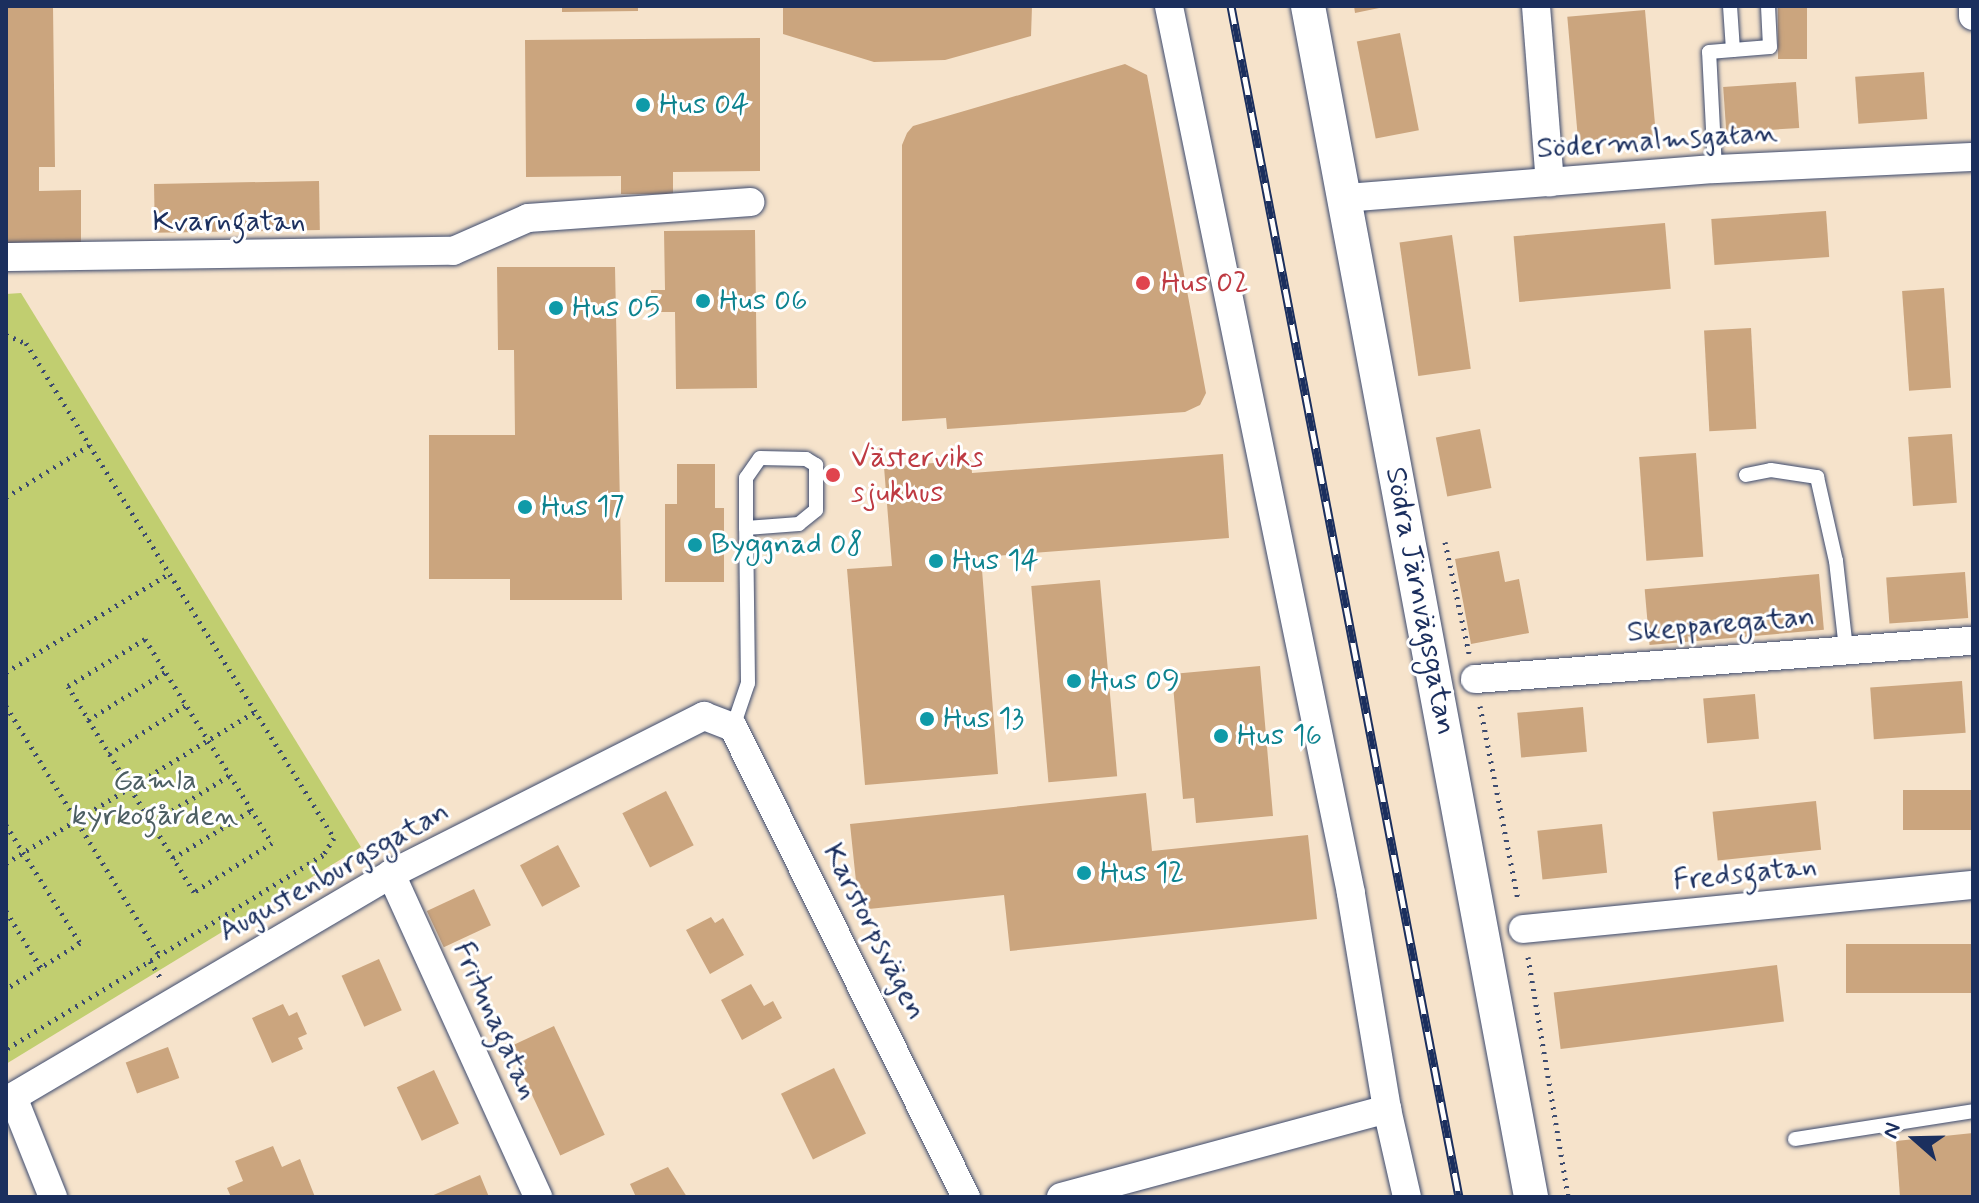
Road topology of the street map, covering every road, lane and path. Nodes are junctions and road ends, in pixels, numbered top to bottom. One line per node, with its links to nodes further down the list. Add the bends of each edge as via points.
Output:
1 (1169, 6): 52 (street, via 1351,893)
2 (1308, 6): 12 (street, Södra Järnvägsgatan)
3 (1536, 6): 11 (street)
4 (1730, 6): 8 (lane)
5 (1768, 6): 8 (lane, via 1770,47)
6 (1973, 6): 7 (street)
7 (1973, 16)
8 (1733, 50): 10 (lane, via 1709,52)
9 (1973, 157): 10 (street, Södermalmsgatan)
10 (1715, 169): 11 (street, Södermalmsgatan)
11 (1550, 182): 12 (street, Södermalmsgatan)
12 (1345, 198): 60 (street, Södra Järnvägsgatan)
13 (750, 202): 14 (street, Kvarngatan, via 528,218 453,251)
14 (6, 257)
15 (6, 335): 16 (path, via 26,343)
16 (90, 445): 18 (path); 21 (path)
17 (1746, 475): 23 (lane, via 1771,470 1817,477 1836,561)
18 (6, 497)
19 (746, 528): 19 (lane, via 746,478 760,458 806,459 816,465 816,510 799,524); 31 (lane, via 748,683)
20 (1443, 536): 26 (path)
21 (170, 573): 24 (path); 29 (path)
22 (1973, 641): 23 (street, Skepparegatan)
23 (1846, 649): 26 (street, Skepparegatan)
24 (6, 672)
25 (165, 672): 27 (path); 30 (path); 30 (path, via 145,639 68,686)
26 (1475, 679): 46 (path)
27 (186, 705): 32 (path); 33 (path)
28 (6, 706): 37 (path)
29 (256, 711): 32 (path); 47 (path, via 333,833 331,847)
30 (88, 720): 33 (path)
31 (733, 727): 43 (street, Augustenburgsgatan, via 704,716); 57 (street, Karstorpsvägen)
32 (208, 740): 34 (path); 35 (path)
33 (109, 754): 35 (path)
34 (230, 775): 36 (path); 38 (path)
35 (130, 788): 37 (path); 38 (path)
36 (252, 810): 41 (path); 41 (path, via 272,843 194,892)
37 (76, 820): 40 (path); 47 (path)
38 (152, 823): 41 (path)
39 (6, 825): 40 (path)
40 (23, 852): 42 (path); 48 (path, via 80,943)
41 (173, 858)
42 (6, 863)
43 (391, 874): 51 (street, Augustenburgsgatan); 56 (street, Fritunagatan)
44 (1973, 885): 46 (street, Fredsgatan)
45 (6, 911): 48 (path)
46 (1523, 929): 61 (path)
47 (159, 955): 50 (path)
48 (41, 968): 49 (path)
49 (6, 989)
50 (6, 1049)
51 (10, 1099): 55 (street)
52 (1387, 1109): 58 (street); 59 (street)
53 (1973, 1111): 54 (lane)
54 (1795, 1139)
55 (53, 1197)
56 (538, 1197)
57 (966, 1197)
58 (1061, 1197)
59 (1407, 1197)
60 (1531, 1197)
61 (1568, 1197)

